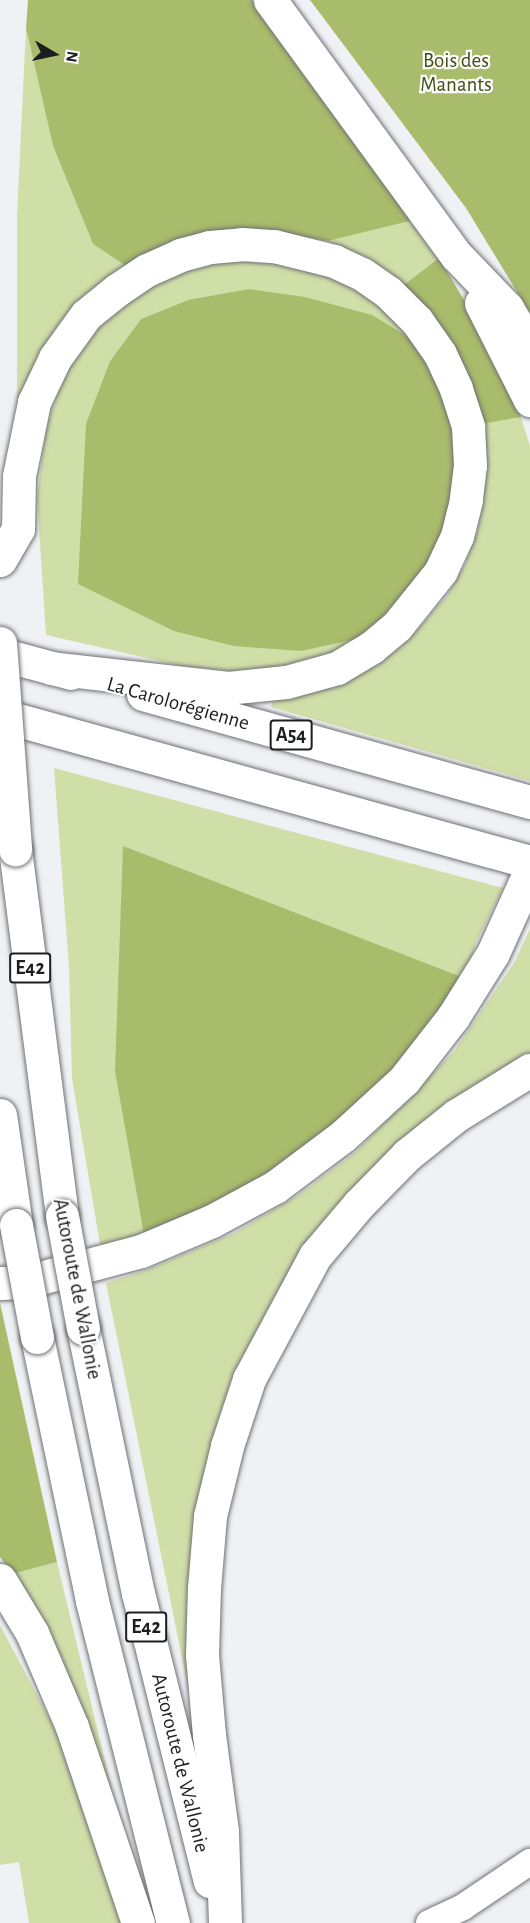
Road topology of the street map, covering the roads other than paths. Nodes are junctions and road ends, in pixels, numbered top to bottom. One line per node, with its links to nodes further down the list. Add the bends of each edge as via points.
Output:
1 (270, 0): 2 (highway)
2 (456, 255): 3 (highway, via 507,308); 4 (highway)
3 (530, 347)
4 (530, 400)
5 (0, 560): 8 (highway, via 18,529 19,476 34,402 55,358 86,315 147,270 210,247 242,244 304,252 362,274 388,292 417,321 440,354 468,427 470,465 466,500 457,536 441,571 397,626 372,647 337,668 286,681 228,688)
6 (0, 643): 20 (highway, Autoroute de Wallonie / E42, bridge, via 15,849 62,1216 138,1593 179,1765)
7 (0, 654): 8 (highway, La Carolorégienne / A54)
8 (51, 668): 10 (highway, La Carolorégienne / A54)
9 (0, 715): 11 (highway)
10 (530, 802)
11 (530, 862)
12 (530, 872): 15 (highway, via 493,953 453,1017 404,1080 343,1136 275,1187 212,1221 141,1251 24,1282)
13 (530, 1070): 20 (highway, via 457,1115 407,1155 359,1204 315,1256 249,1379 210,1516 204,1588 202,1654 208,1735 222,1831)
14 (0, 1115): 19 (highway, E42, bridge, via 37,1337 92,1601)
15 (0, 1282)
16 (0, 1580): 18 (highway, via 32,1633 72,1727)
17 (530, 1862): 21 (street, via 463,1907)
18 (138, 1923)
19 (173, 1923)
20 (224, 1923)
21 (429, 1923)

